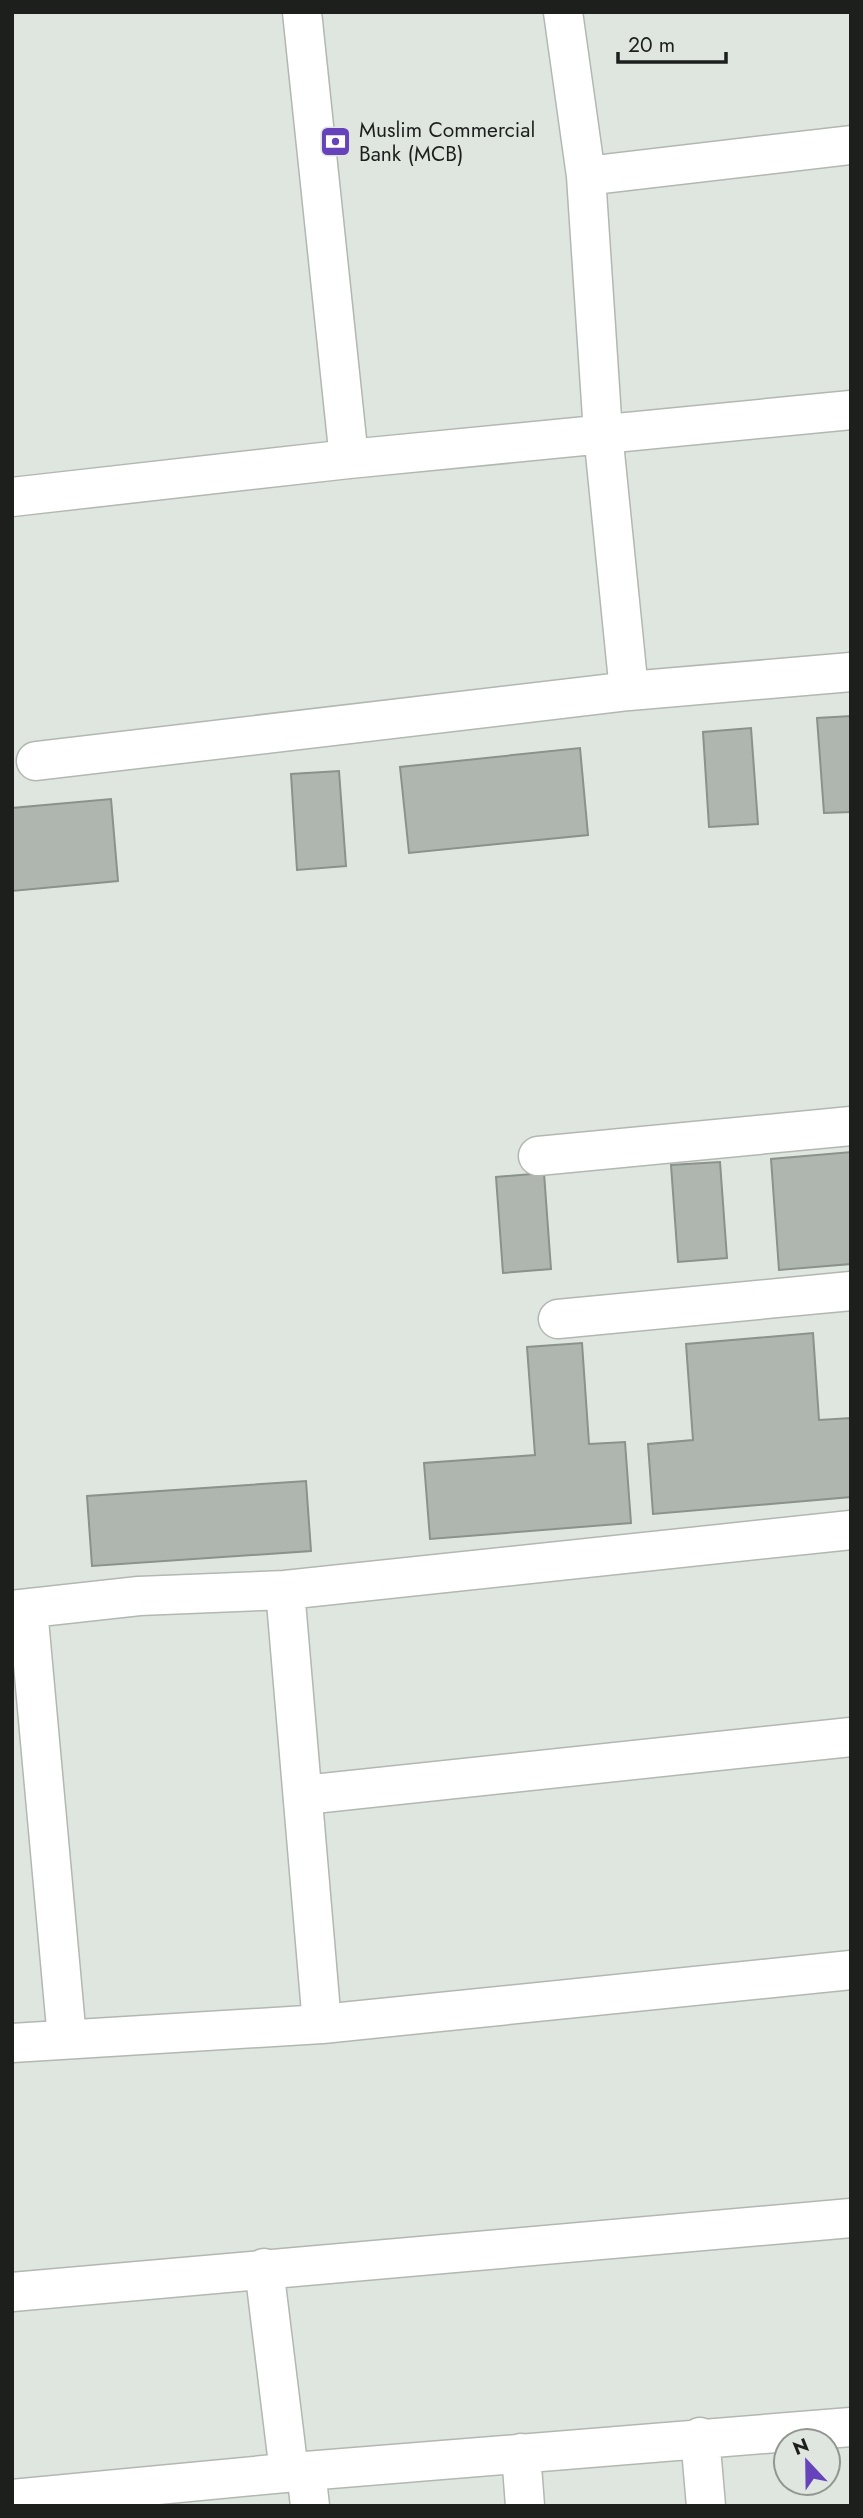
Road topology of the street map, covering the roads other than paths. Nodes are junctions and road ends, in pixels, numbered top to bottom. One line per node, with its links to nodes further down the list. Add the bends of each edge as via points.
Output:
1 (302, 12): 7 (street)
2 (563, 12): 4 (street)
3 (851, 145): 4 (street)
4 (586, 176): 6 (street)
5 (851, 410): 6 (street)
6 (603, 433): 7 (street); 10 (street)
7 (349, 459): 8 (street)
8 (12, 497)
9 (851, 672): 10 (street)
10 (629, 691): 11 (street)
11 (36, 761)
12 (851, 1126): 13 (street)
13 (538, 1156)
14 (851, 1290): 15 (street)
15 (558, 1319)
16 (851, 1530): 17 (street)
17 (285, 1590): 18 (street, via 139,1596); 20 (street)
18 (20, 1610): 23 (street)
19 (851, 1737): 20 (street)
20 (304, 1795): 22 (street)
21 (851, 1970): 22 (street)
22 (321, 2024): 23 (street)
23 (67, 2039): 24 (street)
24 (12, 2043)
25 (851, 2218): 26 (street)
26 (264, 2268): 27 (street); 31 (street)
27 (12, 2292)
28 (851, 2427): 29 (street)
29 (700, 2437): 30 (street); 34 (street)
30 (521, 2453): 31 (street); 33 (street)
31 (301, 2483): 32 (street)
32 (12, 2499)
33 (525, 2506)
34 (706, 2506)

